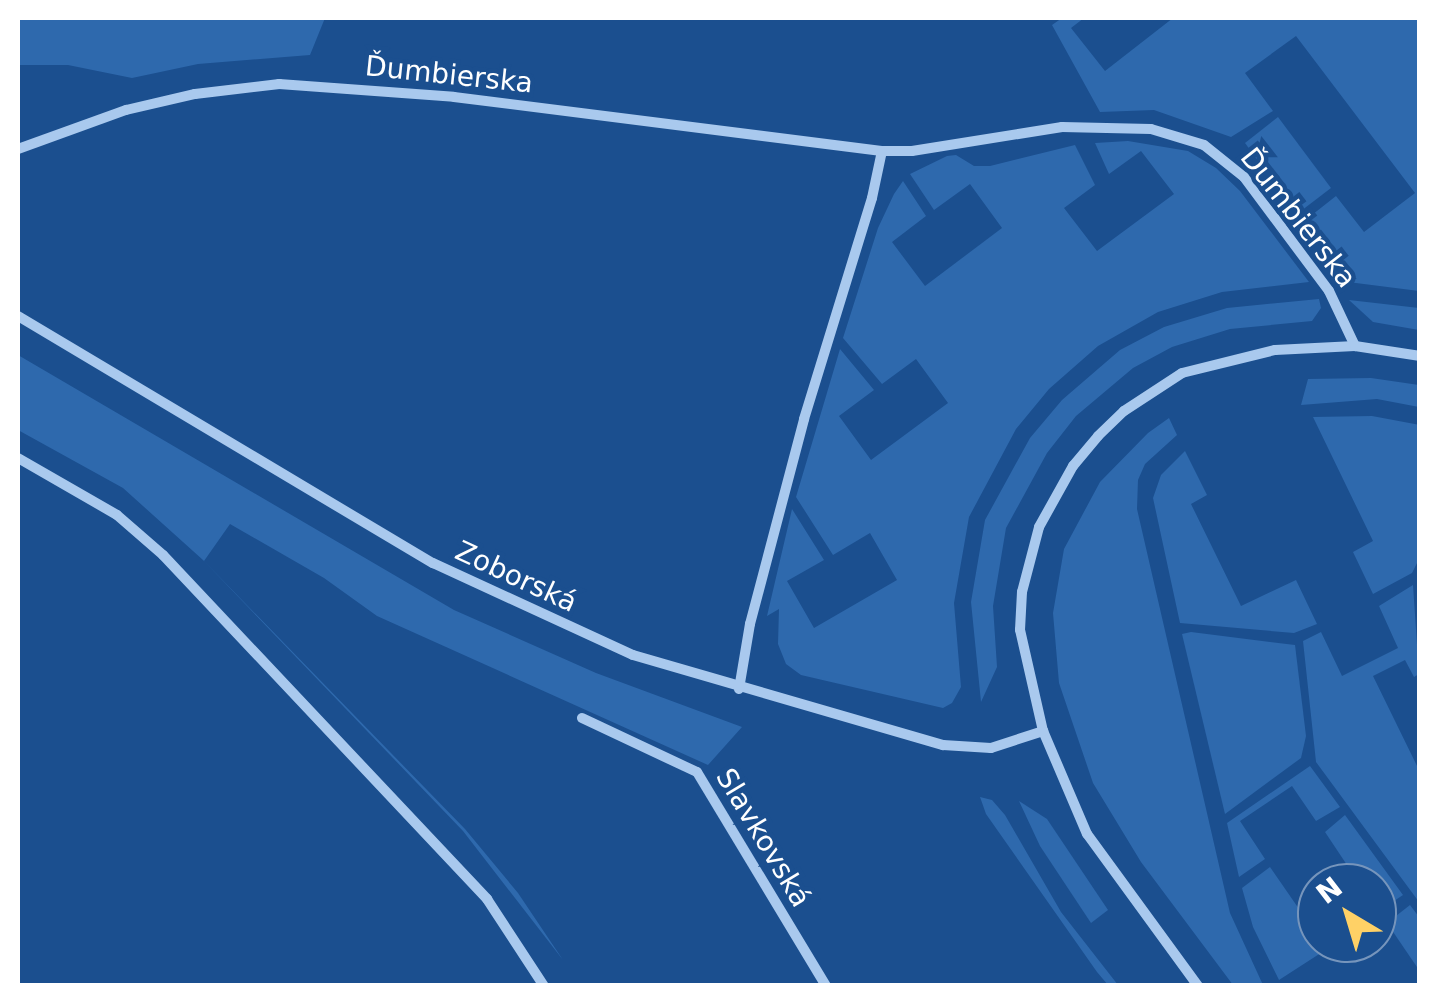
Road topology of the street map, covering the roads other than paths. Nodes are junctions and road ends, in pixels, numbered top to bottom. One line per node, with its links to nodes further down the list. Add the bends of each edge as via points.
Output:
1 (18, 149): 2 (street, Ďumbierska, via 126,110 279,84 454,96)
2 (882, 151): 4 (street, Ďumbierska, via 1062,128 1152,129 1204,144 1244,177 1329,290); 7 (street, via 804,420)
3 (18, 316): 7 (street, Zoborská, via 433,563 632,655)
4 (1355, 346): 5 (street); 9 (street, via 1275,350 1182,373 1124,411 1073,466 1039,528 1022,592 1020,630)
5 (1420, 356)
6 (18, 458): 10 (street, via 117,515 163,555 487,898)
7 (738, 689): 9 (street, Zoborská, via 967,748 991,748)
8 (582, 718): 11 (street, Slavkovská, via 696,772)
9 (1043, 731): 12 (street, via 1087,834)
10 (544, 986)
11 (826, 986)
12 (1198, 986)

